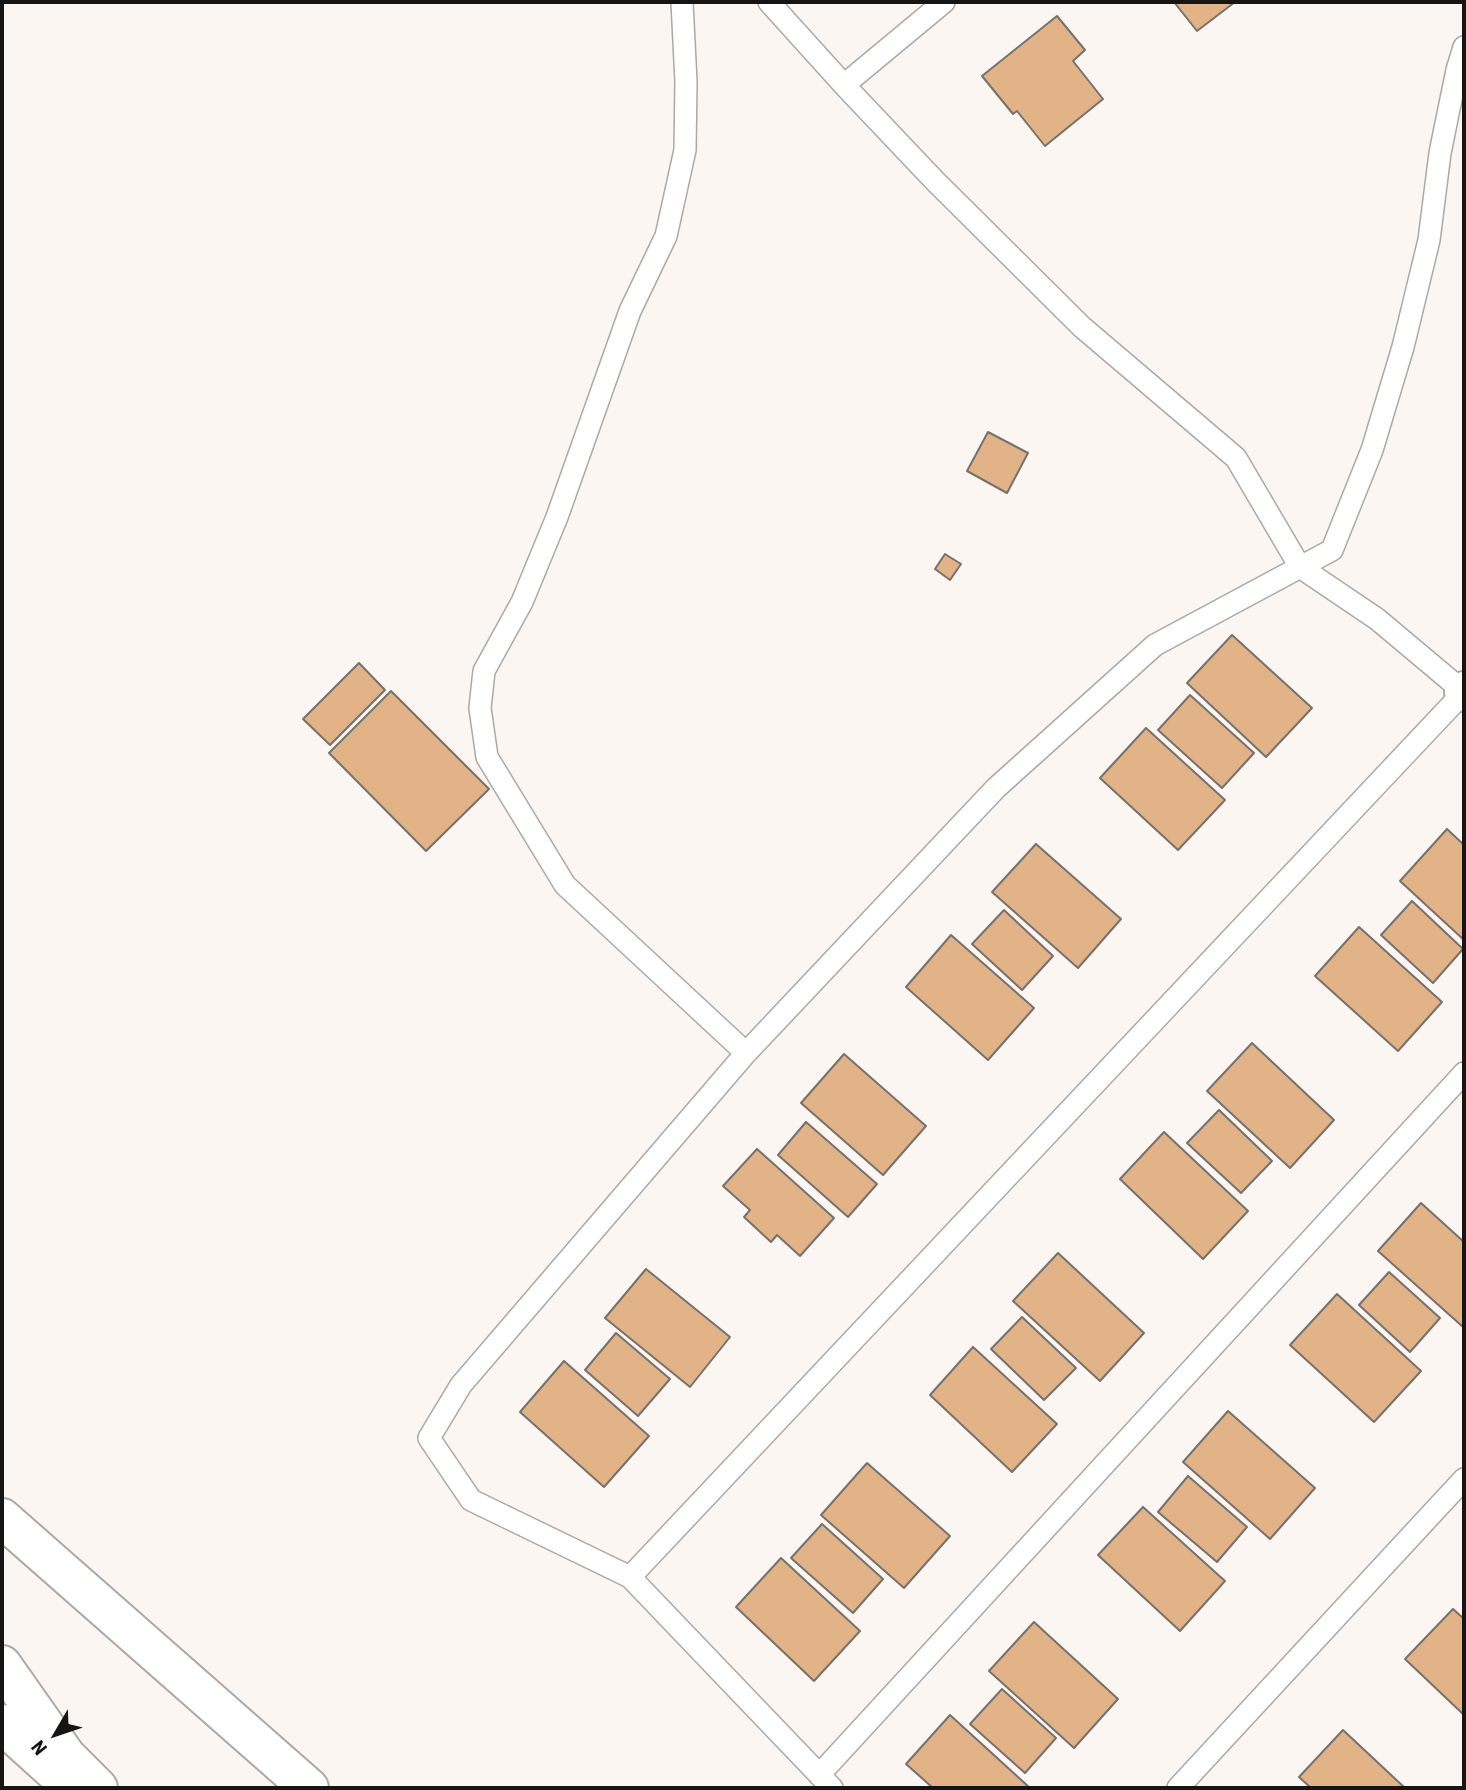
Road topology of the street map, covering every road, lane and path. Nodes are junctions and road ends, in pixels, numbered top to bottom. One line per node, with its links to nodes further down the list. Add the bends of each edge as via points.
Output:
1 (682, 2): 8 (lane, via 685,150 666,236 629,312 522,602 484,671 480,708 487,757 565,885)
2 (769, 2): 5 (lane)
3 (944, 2): 5 (lane)
4 (1464, 47): 6 (lane, via 1440,153 1429,240 1372,450 1332,550)
5 (845, 85): 6 (lane, via 1082,327 1236,458)
6 (1300, 566): 7 (lane, via 1377,619); 8 (lane, via 1154,645 996,788)
7 (1464, 692): 12 (lane)
8 (747, 1053): 12 (lane, via 461,1385 429,1438 471,1500)
9 (1464, 1073): 16 (lane)
10 (1464, 1479): 20 (lane)
11 (2, 1518): 19 (street)
12 (629, 1577): 16 (lane)
13 (2, 1665): 15 (street)
14 (2, 1724): 15 (street)
15 (70, 1772): 17 (street); 18 (street)
16 (826, 1782)
17 (98, 1788)
18 (111, 1788)
19 (309, 1788)
20 (1178, 1788)

